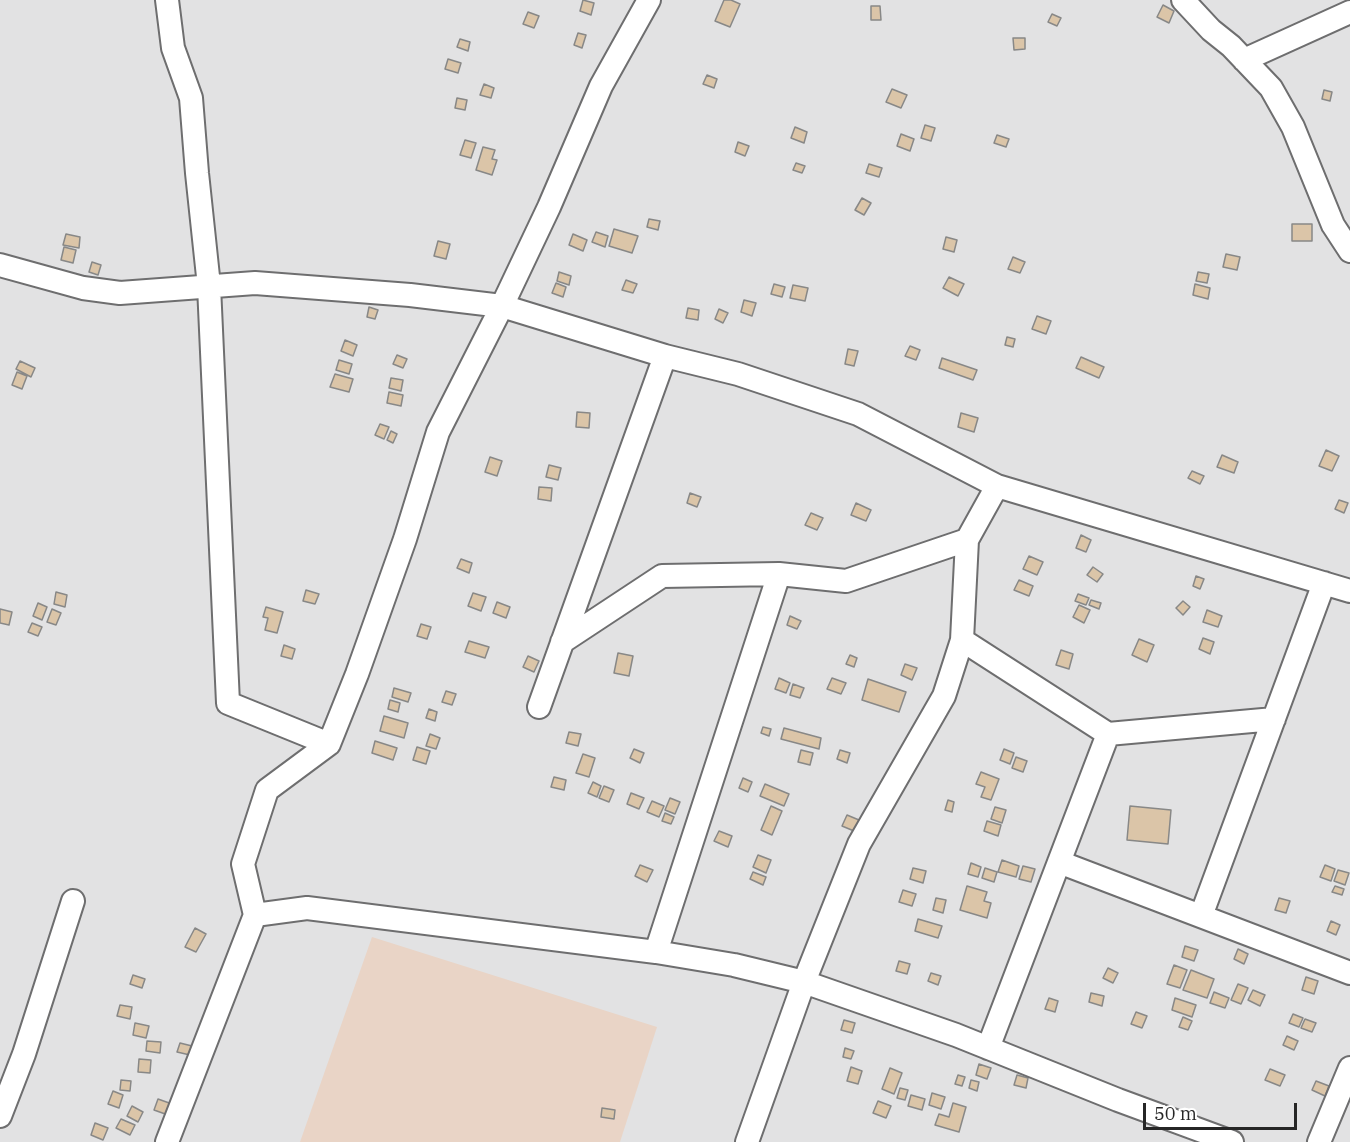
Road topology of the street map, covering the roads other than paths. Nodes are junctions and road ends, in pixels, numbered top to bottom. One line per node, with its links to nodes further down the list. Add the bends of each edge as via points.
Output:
1 (167, 0): 8 (street, via 173,48 191,98)
2 (649, 0): 9 (street, via 602,86)
3 (1183, 0): 5 (street)
4 (1350, 12): 5 (street)
5 (1244, 60): 6 (street, via 1271,88 1293,127 1333,225)
6 (1350, 251)
7 (0, 265): 8 (street, via 83,288 120,293)
8 (209, 286): 9 (street, via 255,283); 21 (street, via 228,703)
9 (502, 306): 10 (street); 21 (street, via 438,432 405,538)
10 (664, 356): 11 (street, via 738,374 858,414); 17 (street)
11 (997, 486): 12 (street); 14 (street)
12 (967, 540): 13 (street, via 846,581); 16 (street)
13 (779, 574): 17 (street, via 662,576); 26 (street)
14 (1324, 583): 15 (street); 19 (street)
15 (1350, 591)
16 (962, 640): 20 (street); 28 (street, via 944,696 859,844)
17 (562, 642): 18 (street)
18 (539, 707)
19 (1274, 719): 20 (street); 25 (street)
20 (1108, 734): 22 (street)
21 (329, 744): 24 (street, via 267,790 243,864)
22 (1059, 862): 25 (street); 29 (street)
23 (73, 901): 31 (street)
24 (255, 915): 26 (street, via 307,908); 32 (street)
25 (1201, 916): 27 (street)
26 (656, 952): 28 (street, via 734,964)
27 (1350, 973)
28 (804, 982): 29 (street); 33 (street)
29 (988, 1048): 34 (street)
30 (1350, 1068): 35 (street)
31 (0, 1116)
32 (167, 1142)
33 (747, 1142)
34 (1232, 1142)
35 (1319, 1142)

